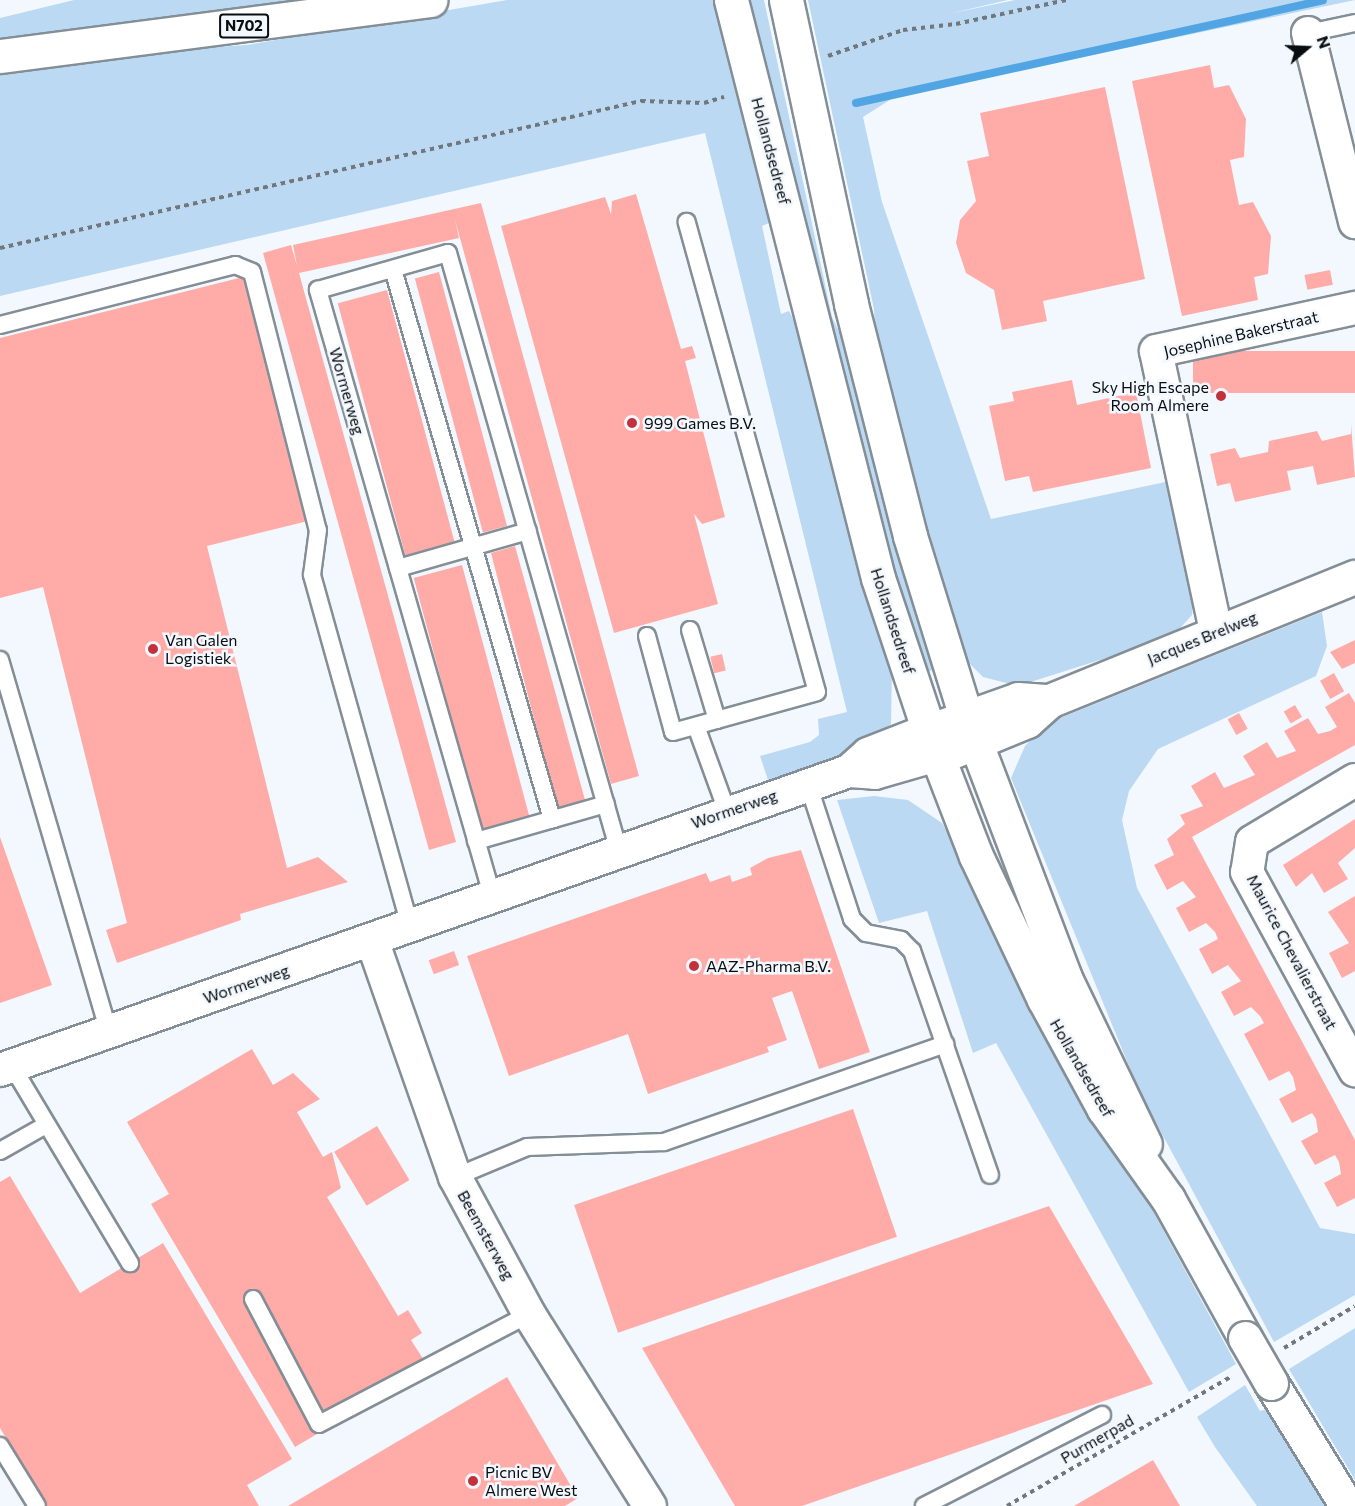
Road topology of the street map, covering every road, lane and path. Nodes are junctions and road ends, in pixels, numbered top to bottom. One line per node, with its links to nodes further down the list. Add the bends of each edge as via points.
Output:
1 (430, 0): 7 (main road, N702)
2 (730, 0): 9 (main road, Hollandsedreef)
3 (786, 0): 8 (main road, Hollandsedreef)
4 (1066, 0): 8 (path, via 956,24 903,30)
5 (1355, 23): 6 (lane)
6 (1308, 33): 11 (street)
7 (0, 56)
8 (800, 66): 26 (main road, Hollandsedreef, via 851,304 910,536)
9 (753, 87): 12 (path, via 704,103 641,101); 27 (main road, Hollandsedreef, via 848,471)
10 (687, 222): 24 (lane, via 817,692)
11 (1355, 222)
12 (0, 248)
13 (393, 268): 16 (lane, Wormerweg, via 448,253); 17 (lane); 18 (lane, Wormerweg, via 318,290)
14 (1355, 308): 21 (street, Josephine Bakerstraat, via 1156,351)
15 (0, 325): 36 (lane, via 235,265 252,272 318,530 312,575)
16 (528, 531): 17 (lane); 30 (lane, Wormerweg)
17 (473, 546): 18 (lane); 32 (lane)
18 (398, 568): 33 (lane, Wormerweg)
19 (1355, 577): 21 (main road, Jacques Brelweg)
20 (690, 630): 24 (lane)
21 (1216, 631): 26 (main road, Jacques Brelweg, via 1049,701 1027,721)
22 (647, 636): 25 (lane, via 673,732)
23 (0, 660): 38 (lane)
24 (717, 720): 25 (lane)
25 (696, 726): 31 (lane)
26 (971, 731): 27 (main road, Jacques Brelweg); 46 (main road, Hollandsedreef, via 1065,978 1125,1095)
27 (933, 743): 29 (street, Wormerweg, via 868,754 849,771); 46 (main road, Hollandsedreef, via 976,856 1044,999 1104,1109)
28 (1355, 780): 41 (street, Maurice Chevalierstraat, via 1252,842 1247,872)
29 (807, 784): 31 (street, Wormerweg); 39 (lane, via 852,919 866,933 908,945)
30 (606, 804): 32 (lane); 34 (lane, Wormerweg)
31 (727, 812): 34 (street, Wormerweg)
32 (552, 819): 33 (lane)
33 (476, 841): 35 (lane, Wormerweg)
34 (618, 848): 35 (street, Wormerweg)
35 (492, 895): 36 (street, Wormerweg)
36 (410, 925): 37 (street, Wormerweg)
37 (372, 940): 38 (street, Wormerweg); 45 (street, Beemsterweg)
38 (109, 1032): 40 (street, Wormerweg)
39 (945, 1044): 44 (lane); 45 (lane, via 664,1142 527,1147)
40 (6, 1068): 42 (lane)
41 (1355, 1070)
42 (46, 1125): 43 (lane); 47 (lane)
43 (0, 1151)
44 (990, 1175)
45 (455, 1177): 50 (street, Beemsterweg)
46 (1167, 1199): 59 (main road, Hollandsedreef, bridge, via 1271,1383)
47 (130, 1263)
48 (253, 1299): 50 (lane, via 319,1424)
49 (1355, 1306): 51 (path)
50 (529, 1314): 56 (street, Beemsterweg)
51 (1296, 1341)
52 (1199, 1394): 58 (path, Purmerpad)
53 (1102, 1415): 57 (lane)
54 (0, 1446): 55 (lane)
55 (37, 1506)
56 (650, 1506)
57 (924, 1506)
58 (1007, 1506)
59 (1347, 1506)

